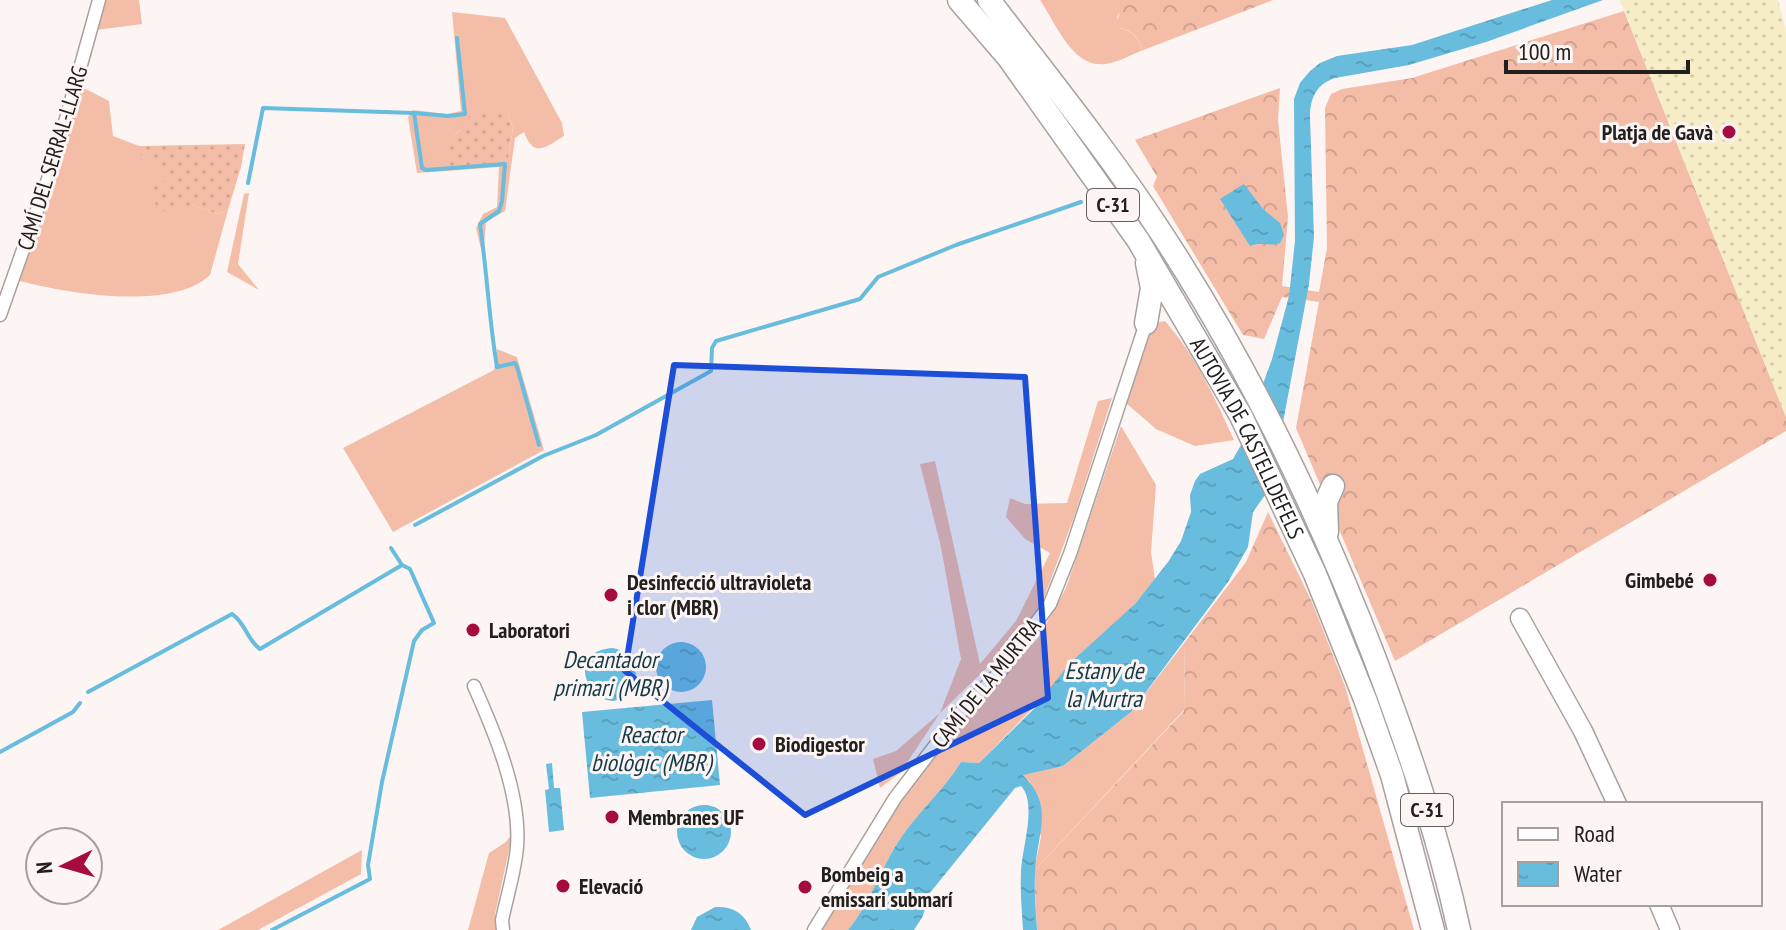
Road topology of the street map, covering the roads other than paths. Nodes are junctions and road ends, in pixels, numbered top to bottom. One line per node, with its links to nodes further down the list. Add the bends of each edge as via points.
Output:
1 (99, 0): 5 (street, CAMÍ DEL SERRAL-LLARG, via 54,162)
2 (959, 0): 4 (highway, AUTOVIA DE CASTELLDEFELS / C-31, via 1008,57)
3 (989, 0): 15 (highway, AUTOVIA DE CASTELLDEFELS / C-31, via 1157,227 1291,462 1413,763)
4 (1138, 240): 6 (highway, via 1152,280); 7 (highway, AUTOVIA DE CASTELLDEFELS / C-31)
5 (0, 315)
6 (1146, 323): 7 (highway, via 1159,315 1171,316); 13 (street, CAMÍ DE LA MURTRA, via 1050,604 895,798)
7 (1198, 343): 14 (highway, AUTOVIA DE CASTELLDEFELS / C-31, via 1276,487 1336,624 1392,775)
8 (1520, 618): 10 (street)
9 (474, 686): 12 (street, via 495,733 517,818)
10 (1616, 802)
11 (1660, 906): 16 (street)
12 (503, 930)
13 (814, 930)
14 (1431, 930)
15 (1459, 930)
16 (1670, 930)

